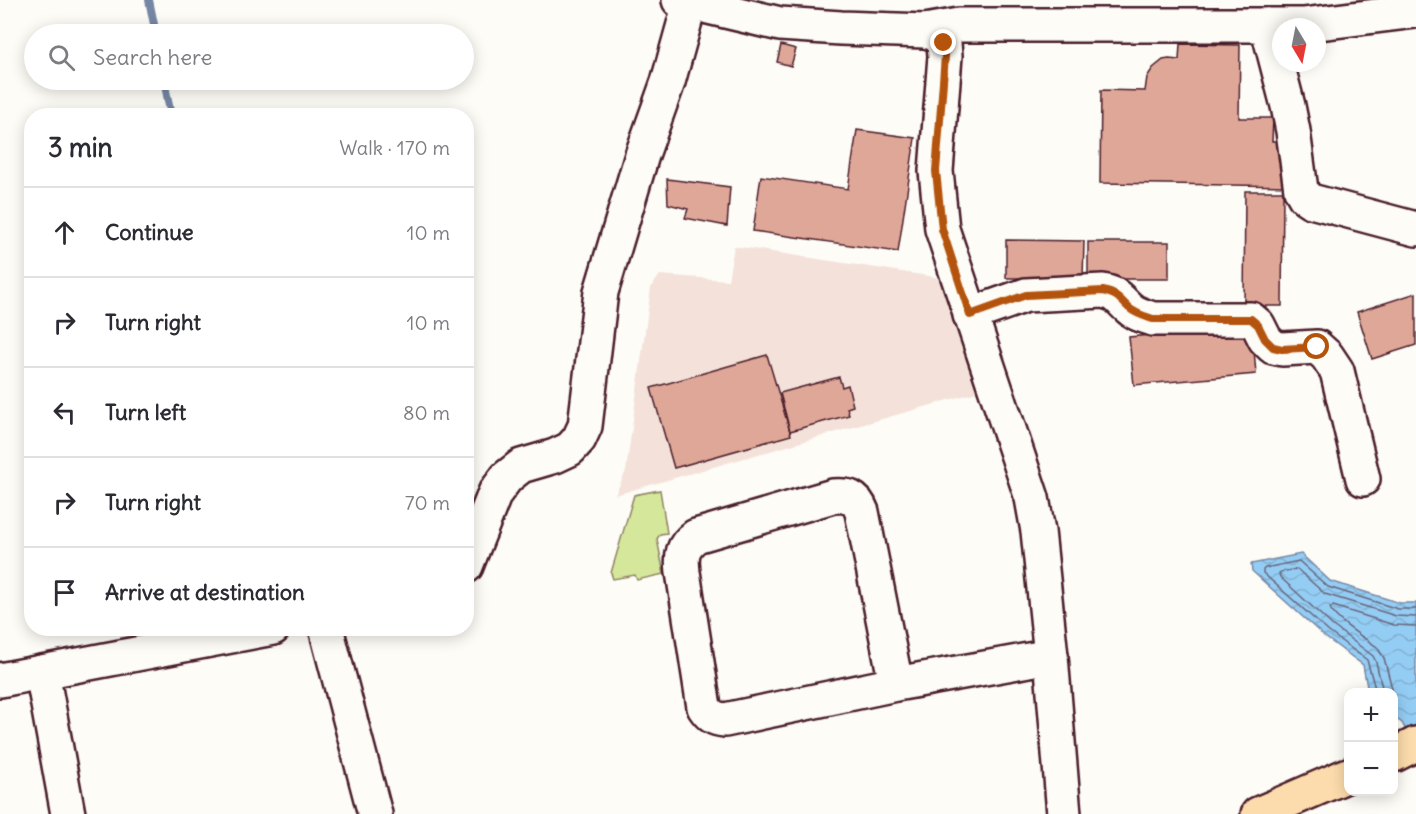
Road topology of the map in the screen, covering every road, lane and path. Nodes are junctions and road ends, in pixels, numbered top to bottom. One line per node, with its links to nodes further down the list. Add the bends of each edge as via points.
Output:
1 (684, 2): 4 (street, via 780,24); 8 (street, via 668,81 601,292 585,426 570,449 521,466 507,477 495,493)
2 (1416, 11): 3 (street, via 1303,25)
3 (1267, 25): 4 (street, via 959,25); 5 (street, via 1288,105 1305,197)
4 (925, 31): 6 (street, via 940,35 944,43 936,171 942,229)
5 (1416, 229)
6 (970, 315): 7 (street, via 1026,295 1103,291 1153,319 1251,319 1273,347 1317,347 1327,356 1337,371); 11 (street, via 1032,498)
7 (1363, 479)
8 (474, 546)
9 (231, 636): 12 (street)
10 (328, 636): 19 (street)
11 (1051, 656): 14 (street); 20 (street)
12 (42, 672): 13 (street); 18 (street)
13 (0, 680)
14 (896, 684): 14 (street, via 725,720 709,715 704,707 682,563 688,542 696,536 833,496 852,498 862,512)
15 (1416, 744): 16 (main road)
16 (1398, 753)
17 (1344, 777): 21 (main road)
18 (68, 814)
19 (375, 814)
20 (1064, 814)
21 (1258, 814)

